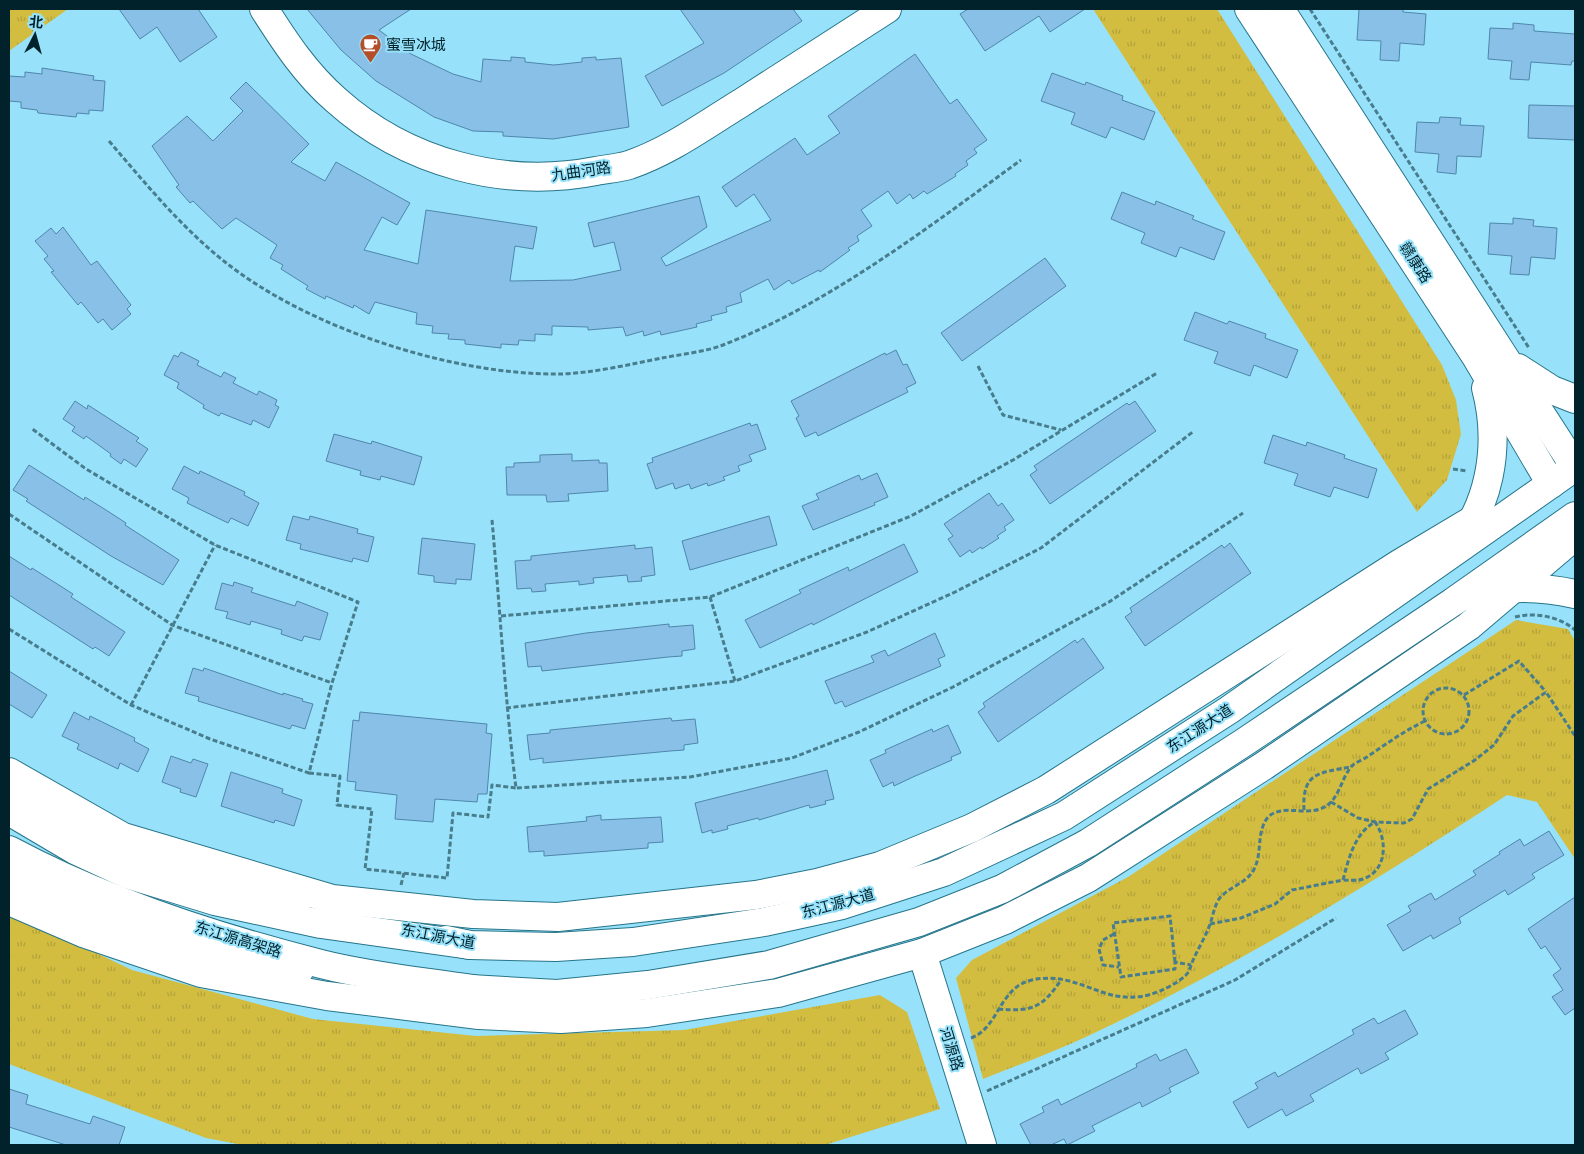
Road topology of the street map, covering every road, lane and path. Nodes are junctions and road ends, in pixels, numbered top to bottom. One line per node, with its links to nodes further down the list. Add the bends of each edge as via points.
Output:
1 (264, 9): 2 (main road, 九曲河路, via 297,59 336,100 380,135 469,170 514,176 563,177 629,165 679,142)
2 (887, 9)
3 (1249, 9): 9 (main road, 赣康路)
4 (1280, 9): 8 (main road, 赣康路)
5 (1310, 9): 8 (path)
6 (109, 141): 7 (path, via 174,214 225,262 288,304 361,335 425,356 489,369 559,374 721,346 792,314 914,237)
7 (1021, 160)
8 (1519, 354): 12 (main road, via 1535,381); 16 (main road, 赣康路)
9 (1475, 356): 17 (main road, 赣康路); 21 (main road, via 1490,403 1493,440 1488,479)
10 (978, 366): 14 (path, via 1003,415)
11 (1157, 374): 14 (path)
12 (1575, 399)
13 (31, 428): 23 (path, via 86,469)
14 (1062, 430): 27 (path, via 911,516)
15 (1194, 431): 32 (path, via 1041,548 867,632)
16 (1574, 461): 17 (main road, 东江源大道)
17 (1549, 480): 21 (main road); 22 (main road, 赣康路); 24 (main road, 东江源大道)
18 (1243, 513): 43 (path, via 1109,602 953,686 859,732 792,758 690,777)
19 (9, 514): 30 (path)
20 (492, 520): 29 (path)
21 (1472, 521): 24 (main road); 41 (main road, via 1038,794 972,828 880,866 817,883 756,894 558,917 473,914 332,899 123,837)
22 (1575, 523): 25 (main road); 28 (main road)
23 (215, 545): 30 (path); 33 (path, via 358,602)
24 (1436, 567): 56 (main road, 东江源大道, via 1229,710 1064,816 944,872 842,905 764,922 633,942 556,947)
25 (1512, 588): 26 (main road); 28 (main road, via 1491,590); 57 (main road, via 1469,626 1339,715 1088,878 1005,920)
26 (1575, 594)
27 (710, 597): 29 (path); 32 (path)
28 (1453, 602): 62 (main road, via 1088,843 993,893 919,922 769,965 648,985 557,994)
29 (501, 616): 37 (path)
30 (172, 625): 33 (path); 36 (path)
31 (9, 629): 36 (path)
32 (735, 681): 37 (path)
33 (332, 682): 42 (path)
34 (1546, 692): 35 (path, via 1519,660); 39 (path); 48 (path, via 1513,716 1494,745 1428,789 1412,818 1404,823)
35 (1464, 695): 38 (path, via 1449,688 1433,691 1423,704); 38 (path, via 1470,710 1459,730 1444,734 1429,727)
36 (132, 704): 42 (path, via 210,739)
37 (506, 708): 43 (path)
38 (1425, 721): 40 (path)
39 (1575, 736)
40 (1351, 767): 45 (path); 46 (path, via 1320,773 1309,781 1304,790)
41 (9, 772)
42 (309, 773): 43 (path, via 340,776 337,805 372,809 364,869 447,878 453,813 488,817 492,785)
43 (516, 788)
44 (9, 789): 56 (main road, 东江源大道, via 112,850 221,887)
45 (1331, 802): 46 (path, via 1320,809); 48 (path, via 1358,818)
46 (1304, 810): 54 (path, via 1288,809 1270,814 1263,826 1255,869 1221,897)
47 (9, 811): 56 (main road, 东江源高架路, via 75,850 127,874 216,901 321,924)
48 (1375, 822): 51 (path, via 1366,827 1357,839); 51 (path, via 1383,833 1383,856 1375,870 1365,878)
49 (9, 850): 62 (main road, 东江源高架路, via 98,892 213,934 323,964)
50 (9, 877): 62 (main road, via 92,915 208,949 318,976)
51 (1343, 880): 54 (path, via 1292,890 1275,904 1241,918)
52 (9, 901): 57 (main road, via 83,933 201,972 327,996 478,1014 561,1019 647,1012 778,993)
53 (1336, 918): 65 (path, via 1235,980 983,1092)
54 (1210, 924): 59 (path)
55 (1114, 934): 58 (path, via 1113,923 1170,916); 60 (path); 60 (path, via 1103,940 1099,949 1103,964)
56 (470, 945)
57 (922, 953): 64 (main road, 河源路)
58 (1175, 962): 59 (path); 60 (path, via 1175,969 1120,977)
59 (1191, 965): 61 (path, via 1187,974 1172,986 1149,996 1126,999)
60 (1119, 967)
61 (1061, 980): 63 (path, via 1031,980 1013,989); 63 (path, via 1049,997 1034,1008 1018,1011)
62 (478, 990)
63 (998, 1009): 64 (path, via 979,1035)
64 (949, 1043): 65 (main road, 河源路)
65 (969, 1104): 66 (main road, 河源路)
66 (982, 1145)

